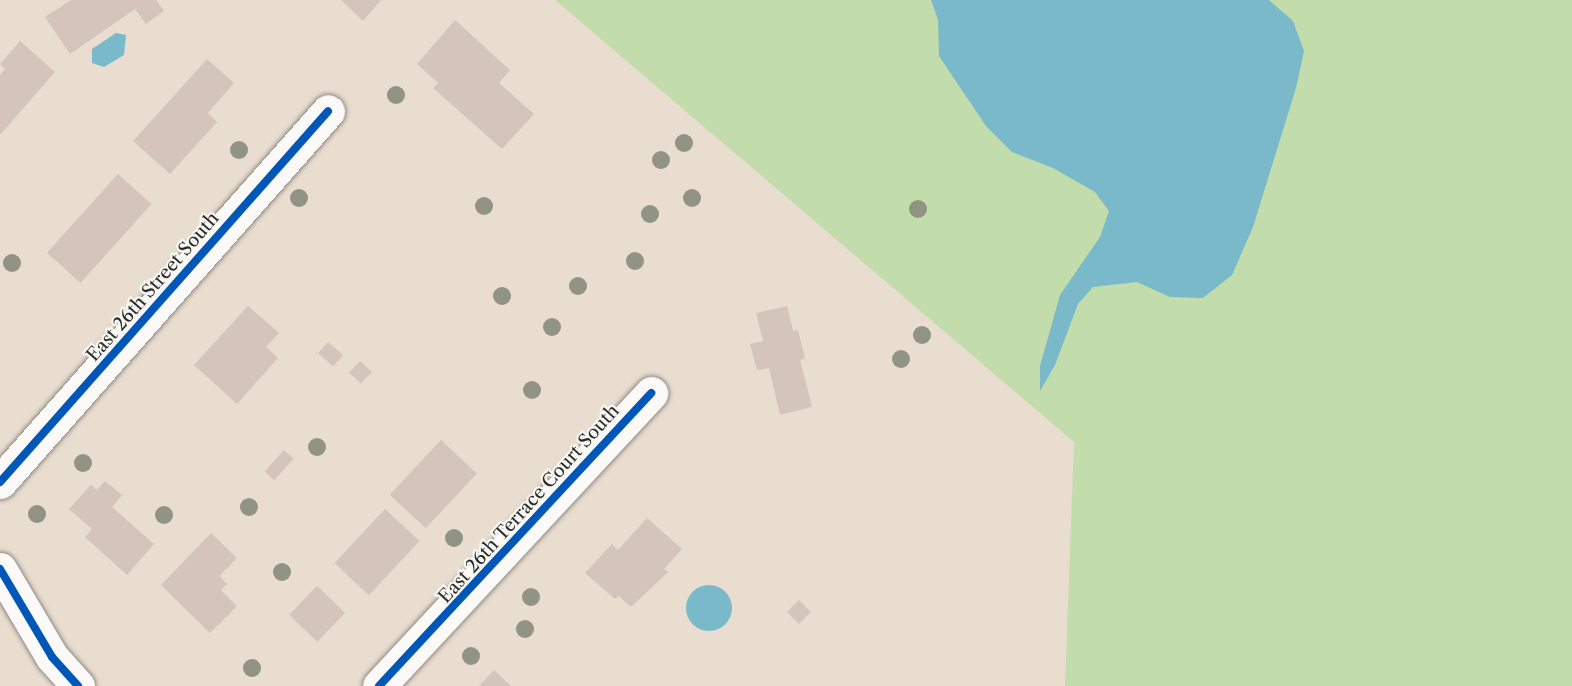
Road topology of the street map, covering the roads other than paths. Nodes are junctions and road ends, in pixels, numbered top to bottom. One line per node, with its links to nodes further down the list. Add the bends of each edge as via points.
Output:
1 (328, 111): 3 (street, East 26th Street South)
2 (651, 393): 6 (street, East 26th Terrace Court South)
3 (0, 482)
4 (0, 569): 5 (street, via 52,657)
5 (78, 686)
6 (380, 686)

